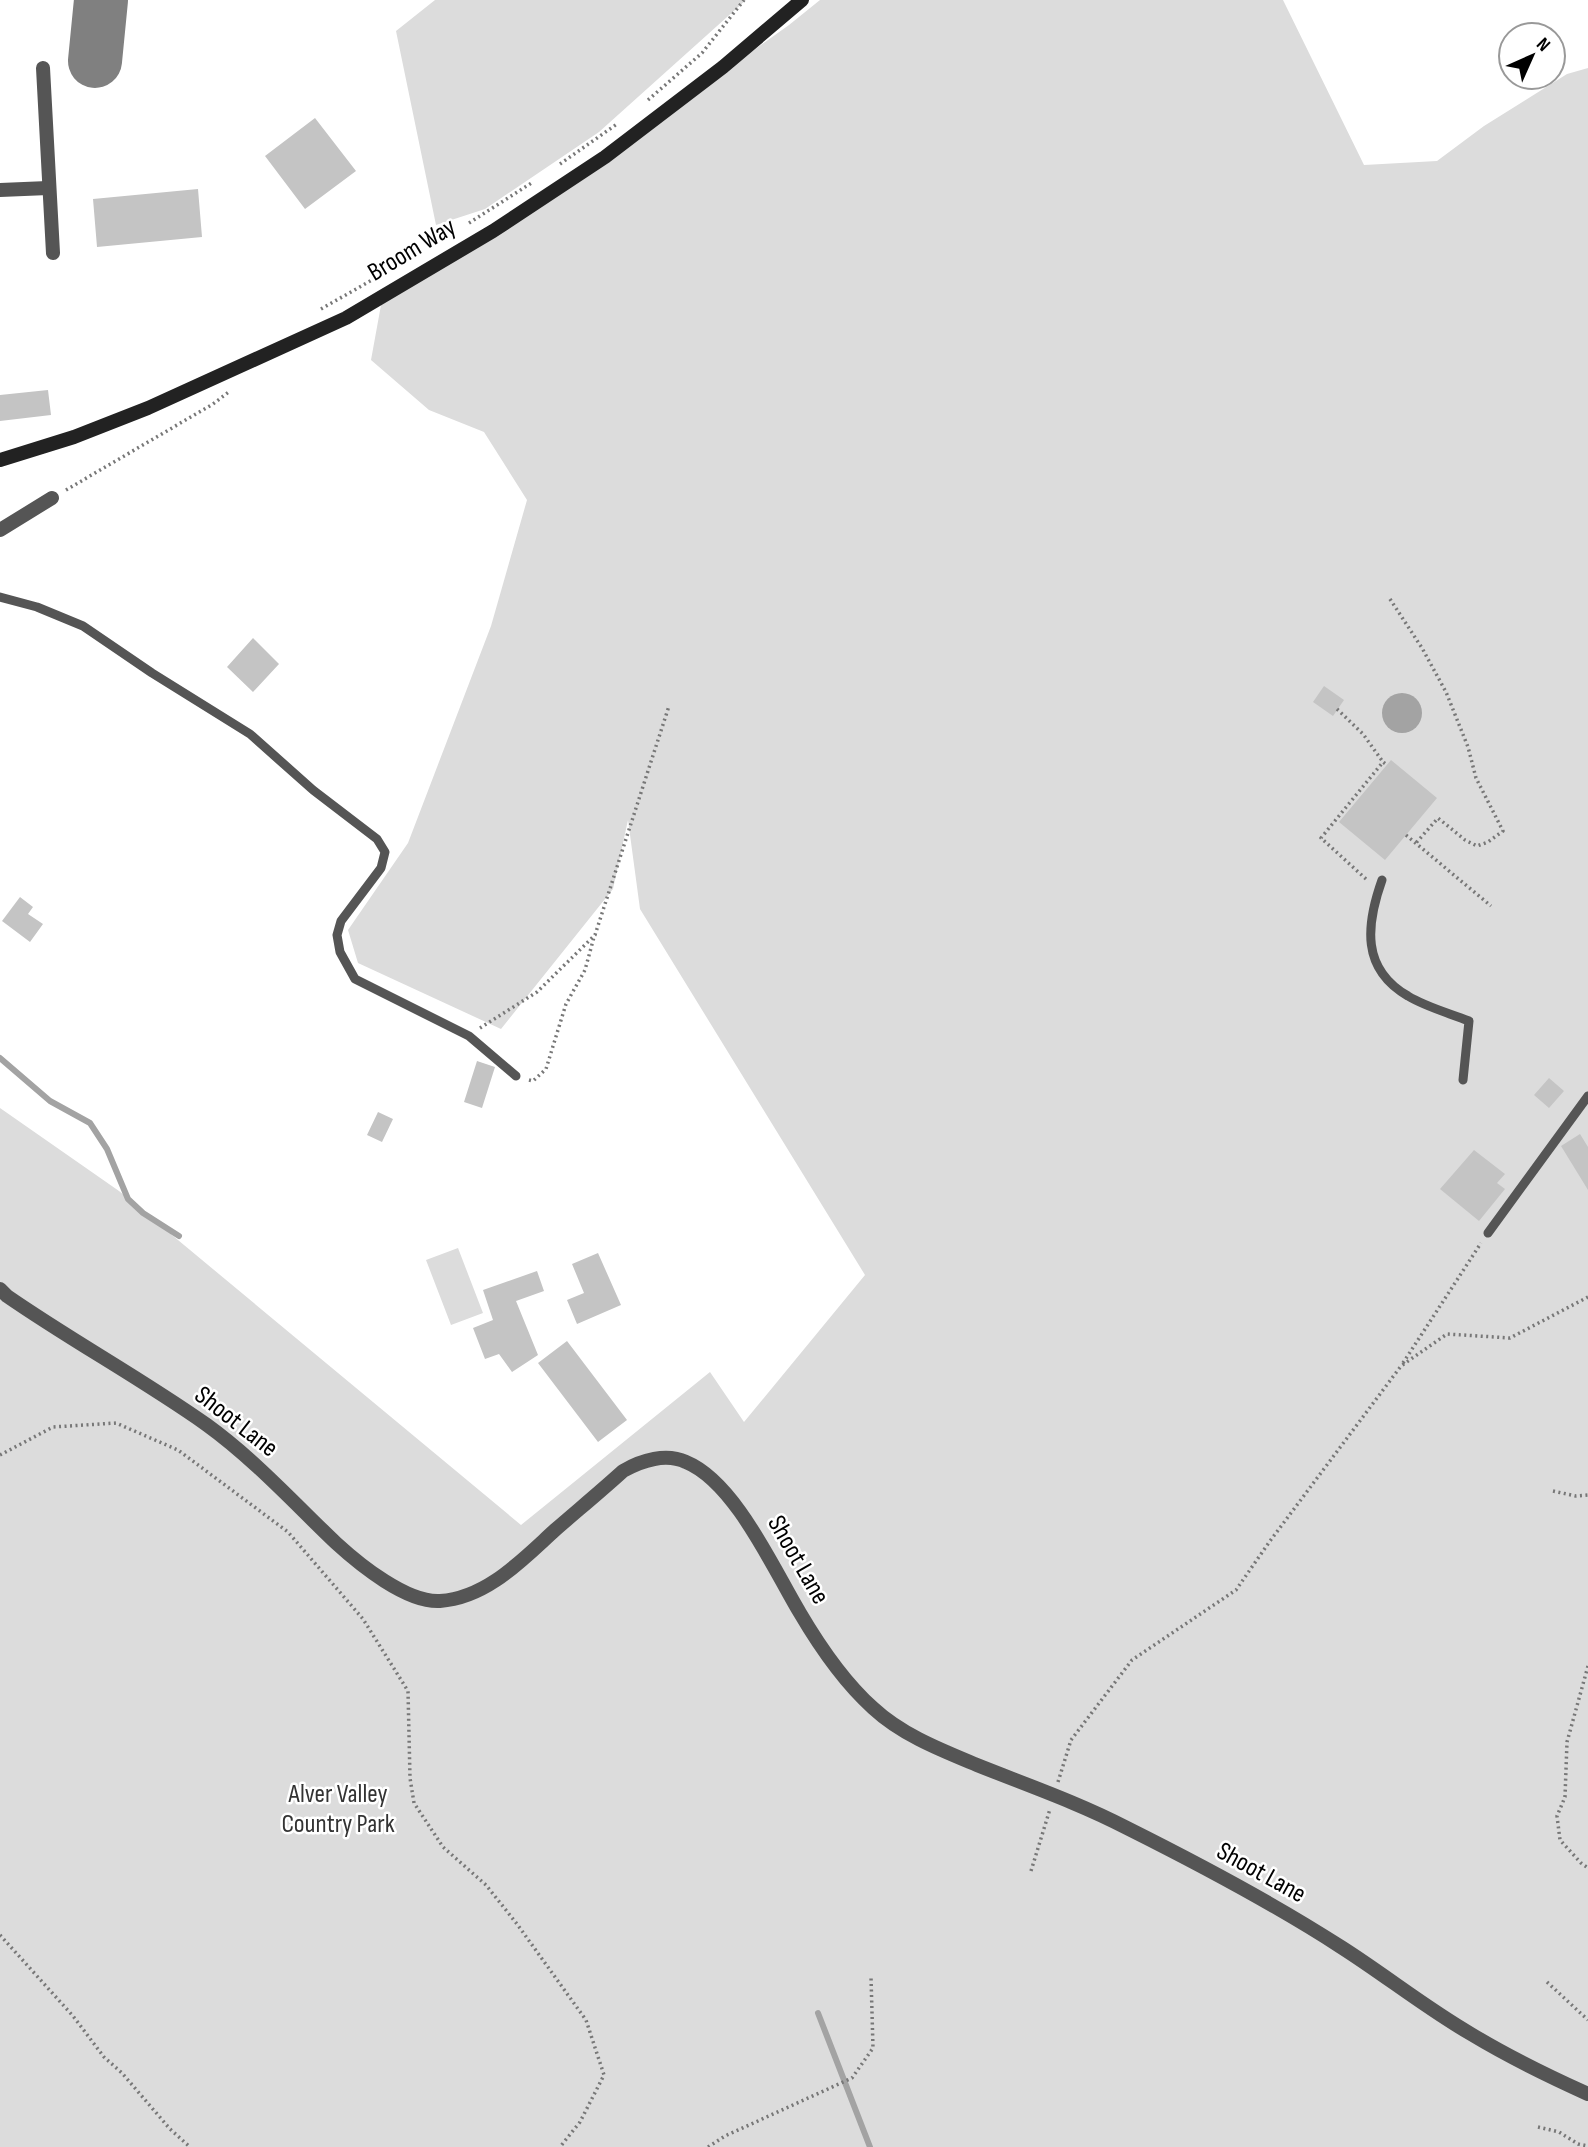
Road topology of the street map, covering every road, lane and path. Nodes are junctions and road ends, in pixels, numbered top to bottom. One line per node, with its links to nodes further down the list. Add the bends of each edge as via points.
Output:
1 (744, 0): 4 (path, via 702,52)
2 (802, 0): 14 (main road, Broom Way, via 605,157 494,231 346,318)
3 (43, 68): 8 (street)
4 (640, 108)
5 (619, 122): 6 (path)
6 (556, 167)
7 (534, 181): 10 (path)
8 (48, 188): 9 (street); 11 (street)
9 (0, 190)
10 (468, 224)
11 (53, 253)
12 (382, 275): 13 (path)
13 (315, 312)
14 (229, 370): 15 (main road, Broom Way, via 148,408); 16 (path, via 233,388 213,404)
15 (0, 460)
16 (52, 498): 17 (street)
17 (0, 530)
18 (0, 597): 27 (lane, via 83,626 116,646 250,734 377,839 385,852 381,868 341,921 337,935 340,952 355,979)
19 (1391, 599): 23 (path, via 1446,692 1476,778 1503,831 1477,846 1438,818)
20 (668, 706): 26 (path)
21 (1337, 709): 24 (path, via 1385,763 1321,838)
22 (1406, 835): 23 (path)
23 (1416, 843): 25 (path)
24 (1380, 885): 29 (lane, via 1372,907 1370,941 1376,961 1387,981 1409,997 1469,1021)
25 (1491, 906)
26 (595, 935): 27 (path, via 537,992); 28 (path, via 585,970 566,1004 546,1069 533,1082)
27 (465, 1034): 28 (lane)
28 (516, 1076)
29 (1463, 1080)
30 (1588, 1096): 31 (lane)
31 (1488, 1233): 34 (path)
32 (2, 1297): 39 (street, Shoot Lane, via 208,1426 343,1549 421,1599 450,1599 481,1588 508,1571 636,1464 650,1459 686,1461 725,1493 744,1518 802,1617 846,1680 874,1709 932,1746)
33 (1588, 1297): 34 (path, via 1510,1339 1447,1334)
34 (1401, 1366): 39 (path, via 1236,1590 1132,1660 1071,1740)
35 (0, 1455): 50 (path, via 53,1427 116,1423 178,1450 288,1532 363,1619 408,1691 414,1803 443,1847 486,1885 586,2020 604,2075 580,2122)
36 (1553, 1490): 37 (path)
37 (1588, 1495)
38 (1588, 1666): 40 (path, via 1567,1742 1565,1797 1557,1816 1560,1840)
39 (1054, 1797): 41 (path); 46 (street, Shoot Lane, via 1124,1826 1224,1880 1340,1946 1469,2033)
40 (1588, 1868)
41 (1031, 1871)
42 (0, 1936): 49 (path, via 104,2057)
43 (871, 1977): 51 (path, via 873,2048 852,2078)
44 (1547, 1982): 45 (path)
45 (1588, 2020)
46 (1588, 2094)
47 (1538, 2127): 48 (path)
48 (1588, 2146)
49 (190, 2147)
50 (560, 2147)
51 (708, 2147)

